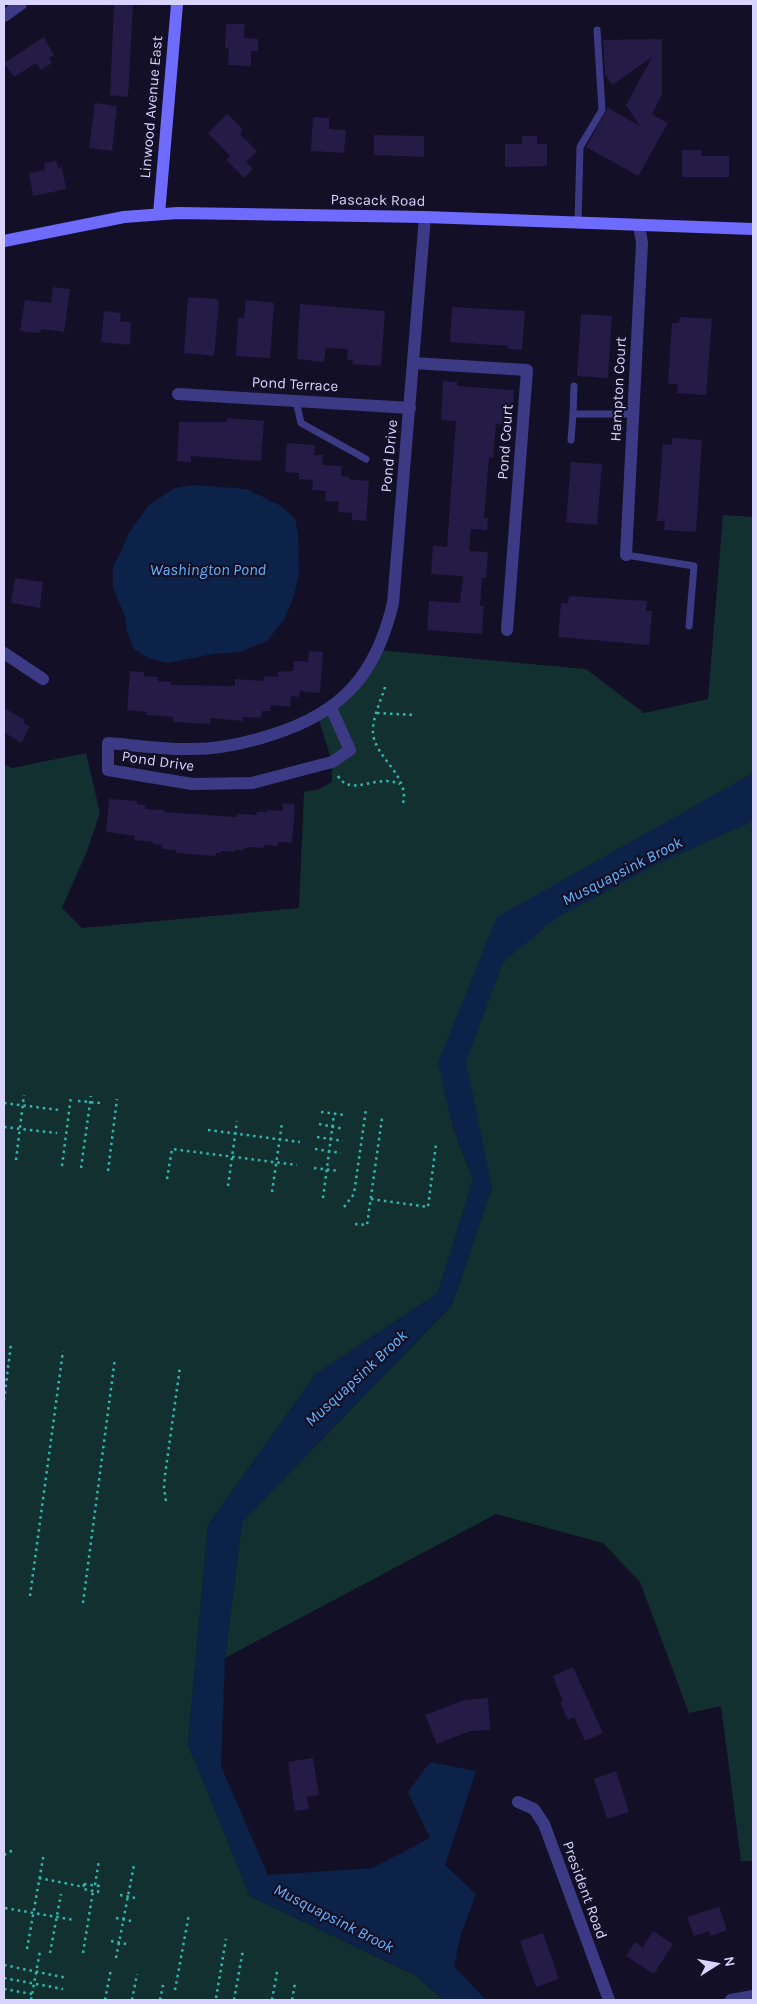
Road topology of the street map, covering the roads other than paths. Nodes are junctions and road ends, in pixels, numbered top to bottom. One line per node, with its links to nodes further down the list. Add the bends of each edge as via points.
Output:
1 (21, 4): 3 (street)
2 (177, 4): 5 (main road, Linwood Avenue East)
3 (4, 16)
4 (597, 30): 7 (lane, via 602,110 580,147)
5 (159, 214): 6 (main road, Pascack Road); 10 (main road, Pascack Road, via 124,217)
6 (425, 217): 7 (main road, Pascack Road); 11 (street, Pond Drive)
7 (578, 223): 8 (main road, Pascack Road)
8 (639, 225): 9 (main road, Pascack Road); 17 (street, Hampton Court, via 642,243)
9 (753, 229)
10 (4, 240)
11 (413, 363): 15 (street, Pond Drive); 22 (street, Pond Court, via 526,370)
12 (574, 386): 16 (lane)
13 (178, 394): 14 (street, Pond Terrace)
14 (296, 401): 15 (street, Pond Terrace); 19 (lane, via 301,423)
15 (410, 408): 25 (street, Pond Drive, via 393,603 387,628 366,670)
16 (573, 414): 17 (lane); 18 (lane)
17 (633, 414): 20 (street, Hampton Court)
18 (571, 440)
19 (366, 459)
20 (626, 555): 21 (lane, via 694,566)
21 (689, 626)
22 (507, 630)
23 (4, 653): 24 (street)
24 (43, 679)
25 (331, 708): 25 (street, Pond Drive, via 350,750 332,762 252,783 192,784 108,770 108,743 162,749 224,746 255,741 289,730)
26 (518, 1802): 28 (street, President Road, via 534,1809 544,1824)
27 (753, 1996): 29 (street)
28 (609, 2000)
29 (731, 2000)

